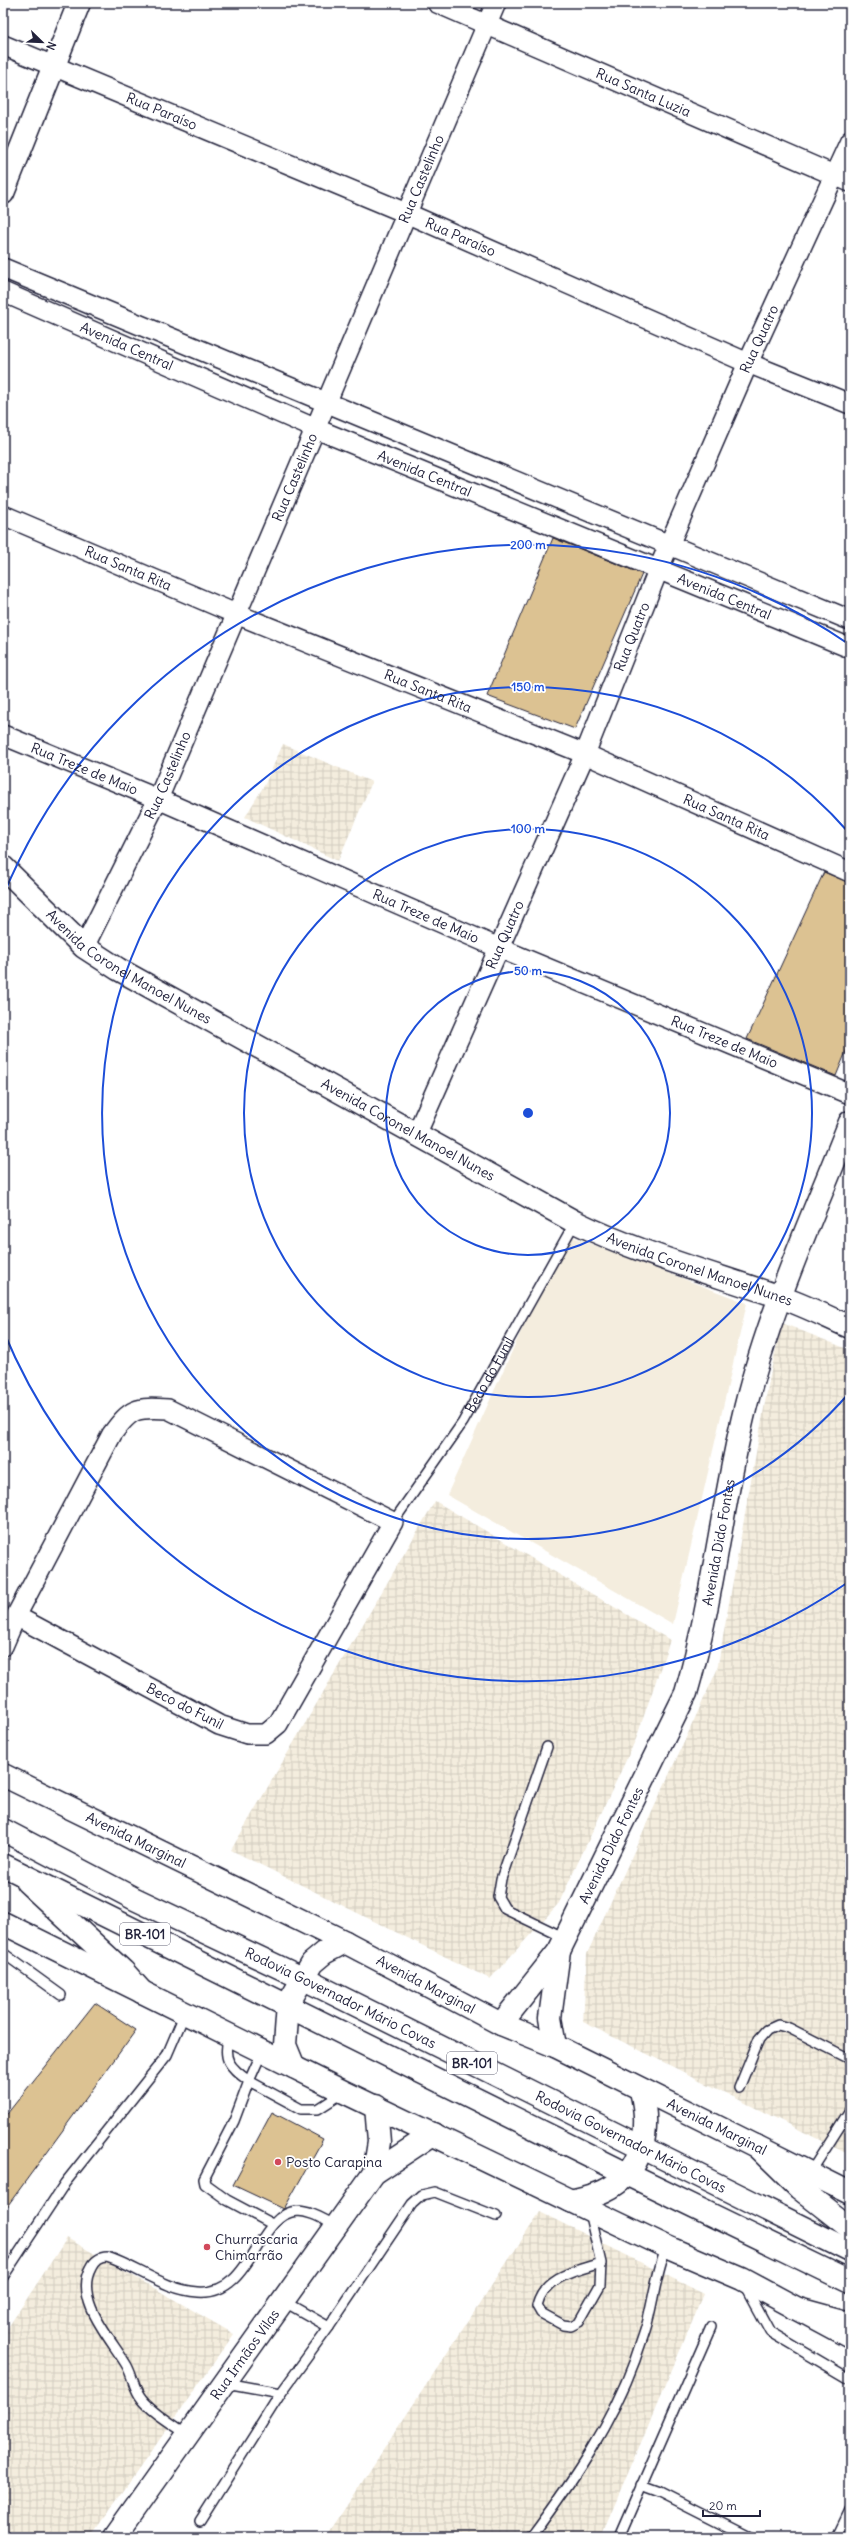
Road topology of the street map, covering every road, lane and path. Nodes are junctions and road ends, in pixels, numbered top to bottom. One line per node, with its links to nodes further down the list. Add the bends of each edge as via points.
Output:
1 (79, 3): 6 (street)
2 (437, 3): 4 (street, Rua Santa Luzia)
3 (496, 3): 4 (street, Rua Castelinho)
4 (487, 24): 8 (street, Rua Santa Luzia); 10 (street, Rua Castelinho)
5 (3, 45): 6 (street, Rua Paraíso)
6 (54, 66): 9 (street); 10 (street, Rua Paraíso)
7 (850, 140): 8 (street, Rua Quatro)
8 (842, 179): 13 (street, Rua Quatro)
9 (3, 193)
10 (406, 213): 13 (street, Rua Paraíso); 14 (street, Rua Castelinho)
11 (3, 268): 14 (street, Avenida Central)
12 (3, 292): 16 (street, Avenida Central)
13 (748, 364): 15 (street, Rua Paraíso); 18 (street, Rua Quatro)
14 (325, 404): 16 (street, Rua Castelinho); 18 (street, Avenida Central)
15 (850, 404)
16 (314, 428): 19 (street, Avenida Central); 20 (street, Rua Castelinho)
17 (3, 515): 20 (street, Rua Santa Rita)
18 (670, 546): 19 (street, Rua Quatro); 21 (street, Avenida Central)
19 (659, 568): 22 (street, Avenida Central); 24 (street, Rua Quatro)
20 (236, 614): 24 (street, Rua Santa Rita); 25 (street, Rua Castelinho)
21 (850, 620)
22 (850, 648)
23 (3, 735): 25 (street, Rua Treze de Maio)
24 (584, 754): 27 (street, Rua Santa Rita); 29 (street, Rua Quatro)
25 (158, 799): 28 (street, Rua Castelinho); 29 (street, Rua Treze de Maio)
26 (3, 867): 28 (street, Avenida Coronel Manoel Nunes)
27 (850, 872)
28 (84, 947): 32 (street, Avenida Coronel Manoel Nunes, via 118,969)
29 (499, 948): 30 (street, Rua Treze de Maio); 32 (street, Rua Quatro)
30 (850, 1094)
31 (850, 1122): 34 (street, Avenida Dido Fontes)
32 (416, 1135): 33 (street, Avenida Coronel Manoel Nunes)
33 (575, 1222): 34 (street, Avenida Coronel Manoel Nunes, via 664,1260); 36 (lane, Beco do Funil, via 463,1422)
34 (781, 1297): 35 (street, Avenida Coronel Manoel Nunes); 45 (street, Avenida Dido Fontes, via 758,1361 745,1410 699,1650 686,1693)
35 (850, 1327)
36 (393, 1522): 37 (street, via 168,1409 136,1409 122,1420 112,1434); 37 (street, Beco do Funil, via 278,1724 266,1734 248,1734 219,1725)
37 (16, 1616): 38 (street)
38 (3, 1646)
39 (547, 1747): 45 (lane, via 501,1879 498,1898 505,1909)
40 (3, 1775): 44 (street, Avenida Marginal)
41 (3, 1830): 47 (street, Rodovia Governador Mário Covas / BR-101, via 135,1899)
42 (9, 1867): 48 (street, via 123,1971); 50 (street, Rodovia Governador Mário Covas / BR-101)
43 (3, 1922): 48 (street)
44 (344, 1942): 47 (street, via 312,1963); 52 (street, Avenida Marginal)
45 (562, 1945): 52 (street, Avenida Dido Fontes); 54 (street, Avenida Dido Fontes, via 551,2002 550,2018)
46 (3, 1953): 49 (lane)
47 (302, 1978): 50 (street); 66 (street, Rodovia Governador Mário Covas / BR-101)
48 (142, 1992): 51 (street)
49 (61, 1995)
50 (288, 2004): 57 (street, via 285,2045); 69 (street, Rodovia Governador Mário Covas / BR-101)
51 (185, 2013): 53 (street); 79 (lane, via 167,2055 65,2183)
52 (501, 2024): 54 (street, Avenida Marginal)
53 (229, 2035): 55 (street); 58 (lane, via 225,2049 226,2059 237,2073)
54 (555, 2046): 60 (street, Avenida Marginal)
55 (263, 2052): 57 (street); 58 (lane)
56 (850, 2059): 59 (lane, via 789,2028 778,2026 767,2030 759,2039)
57 (294, 2067): 61 (street)
58 (249, 2081): 61 (lane, via 301,2109 318,2109); 73 (lane, via 234,2121 204,2179 204,2184 227,2200)
59 (739, 2088)
60 (641, 2091): 65 (street, Avenida Marginal); 66 (street, via 646,2126)
61 (344, 2092): 62 (street)
62 (376, 2106): 64 (street); 67 (street, Rua Irmãos Vilas, via 379,2142)
63 (850, 2110): 68 (lane)
64 (433, 2134): 67 (street, Rua Irmãos Vilas); 71 (street)
65 (756, 2146): 68 (street, Avenida Marginal); 75 (street, via 798,2188)
66 (641, 2148): 69 (street); 77 (street, Rodovia Governador Mário Covas / BR-101)
67 (374, 2173): 74 (street, Rua Irmãos Vilas)
68 (810, 2173): 70 (street, Avenida Marginal)
69 (627, 2174): 71 (street); 81 (street, Rodovia Governador Mário Covas / BR-101)
70 (850, 2193)
71 (580, 2205): 76 (street); 78 (lane)
72 (496, 2216): 86 (lane, via 435,2192 422,2196 412,2204)
73 (272, 2224): 74 (lane, via 288,2213 298,2211 311,2213); 91 (lane, via 237,2276 224,2286 209,2291 198,2292 173,2285 107,2257 96,2261 88,2273 87,2290 92,2310 103,2332 130,2371 136,2391 142,2400)
74 (336, 2226): 82 (street, Rua Irmãos Vilas)
75 (850, 2228)
76 (667, 2247): 80 (street); 96 (lane, via 662,2258 648,2322 616,2402 578,2473)
77 (850, 2252)
78 (601, 2263): 78 (lane, via 600,2285 579,2322 571,2326 563,2325 541,2312 537,2306 540,2295 558,2277)
79 (3, 2277)
80 (742, 2279): 83 (street); 88 (lane, via 770,2332)
81 (850, 2282)
82 (283, 2301): 86 (lane); 89 (street, Rua Irmãos Vilas)
83 (795, 2308): 84 (street); 87 (street)
84 (850, 2324)
85 (711, 2327): 92 (lane)
86 (329, 2328): 90 (lane)
87 (850, 2337)
88 (850, 2379)
89 (225, 2382): 90 (lane); 91 (street, Rua Irmãos Vilas)
90 (281, 2393): 94 (lane)
91 (188, 2435): 95 (street, Rua Irmãos Vilas)
92 (641, 2485): 97 (lane); 98 (lane)
93 (850, 2510): 99 (lane)
94 (200, 2520)
95 (115, 2537)
96 (531, 2537)
97 (619, 2537)
98 (749, 2537)
99 (837, 2537)

